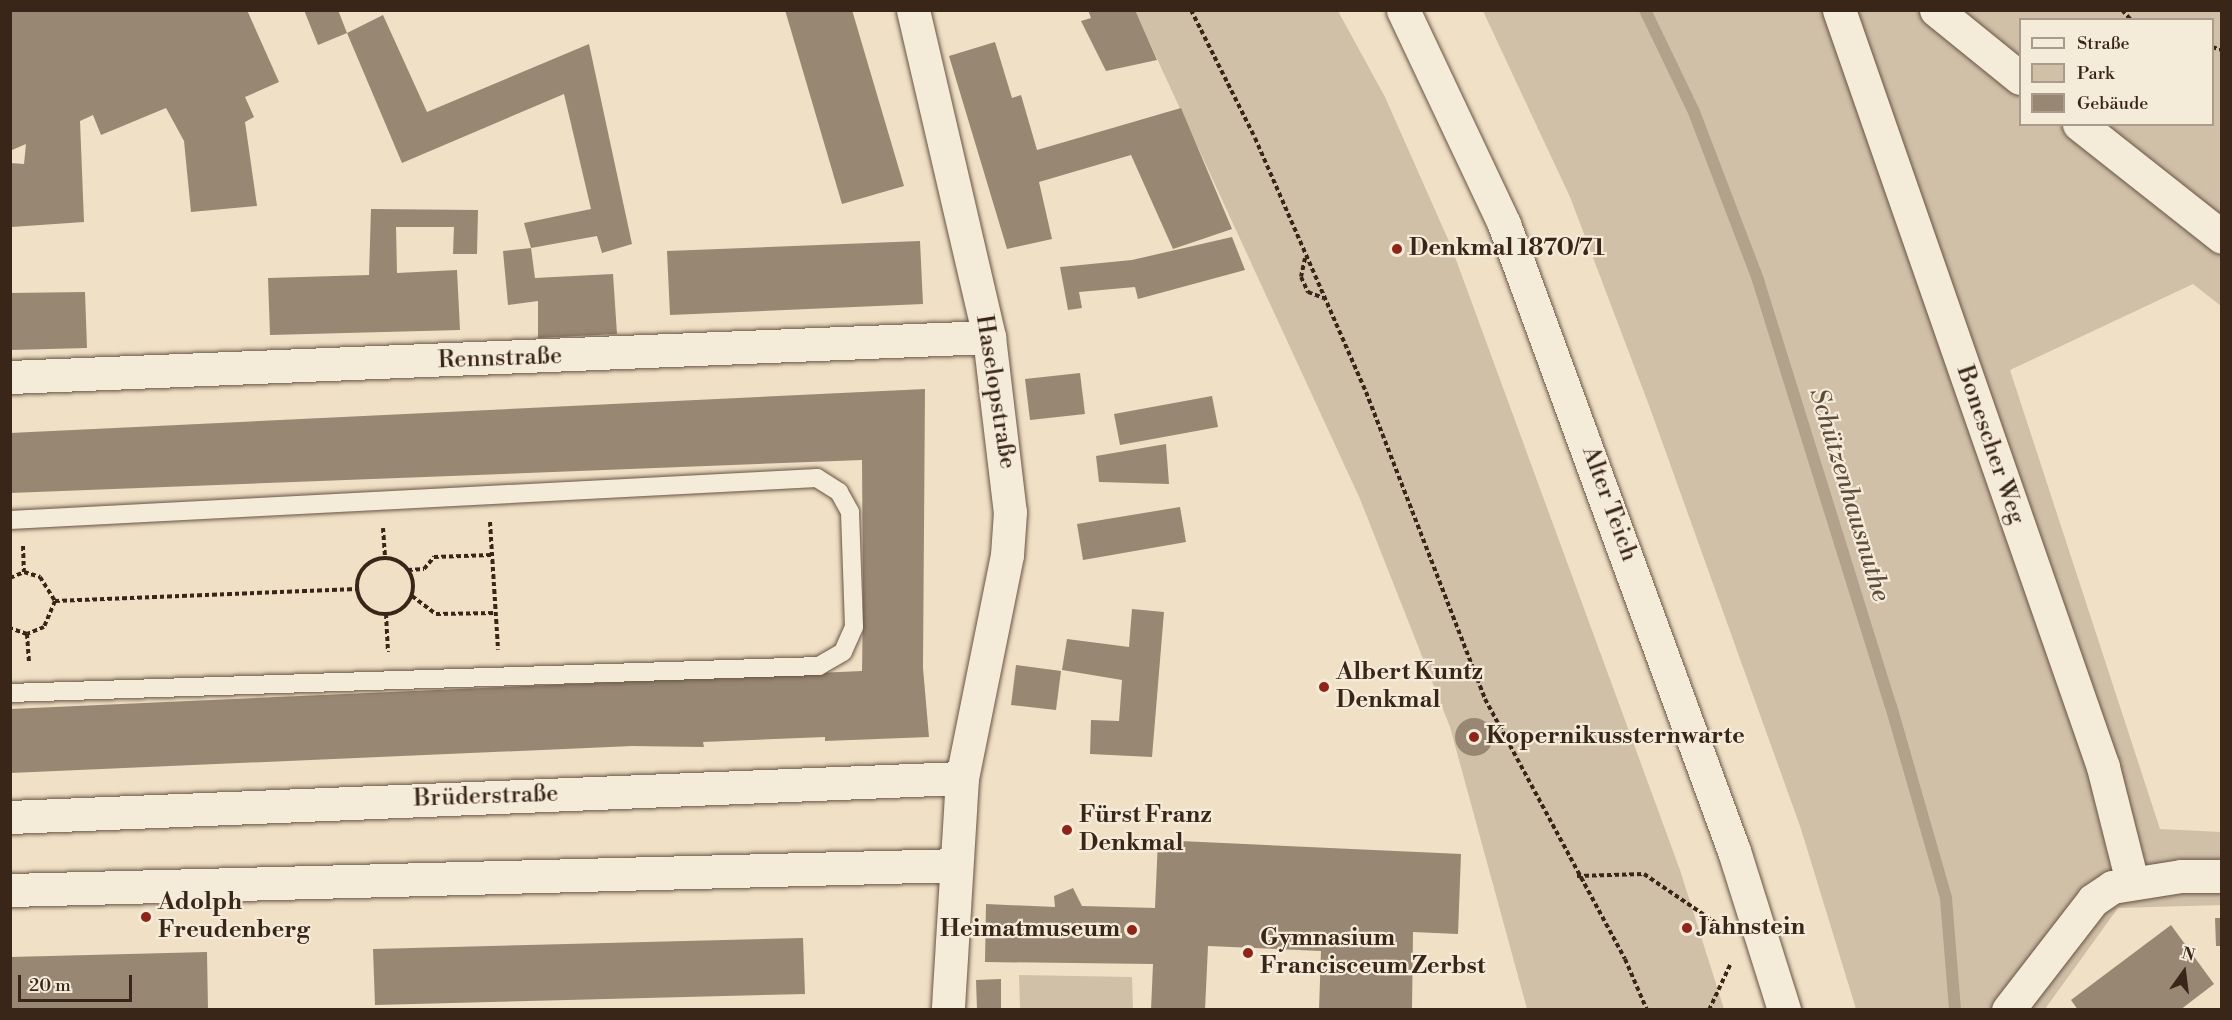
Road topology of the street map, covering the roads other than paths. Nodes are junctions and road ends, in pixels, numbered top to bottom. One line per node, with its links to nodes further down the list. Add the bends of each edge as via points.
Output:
1 (913, 10): 8 (street, Haselopstraße)
2 (1403, 10): 19 (street, Alter Teich, via 1436,72 1525,279 1730,840)
3 (1839, 10): 16 (street, Bonescher Weg, via 2103,767)
4 (1936, 10): 5 (street)
5 (2019, 77)
6 (2082, 126): 7 (street)
7 (2222, 237)
8 (989, 337): 9 (street, Rennstraße); 12 (street, Haselopstraße, via 1010,512 1007,555)
9 (10, 376)
10 (10, 520): 11 (lane, via 817,478 838,492 850,512 854,627 843,652 819,666)
11 (10, 693)
12 (962, 778): 13 (street, Brüderstraße); 14 (street, Haselopstraße)
13 (10, 817)
14 (956, 865): 17 (street); 18 (street, Haselopstraße)
15 (2222, 876): 16 (street)
16 (2132, 882): 20 (street, via 2093,900)
17 (10, 890)
18 (948, 1010)
19 (1784, 1010)
20 (2008, 1010)

